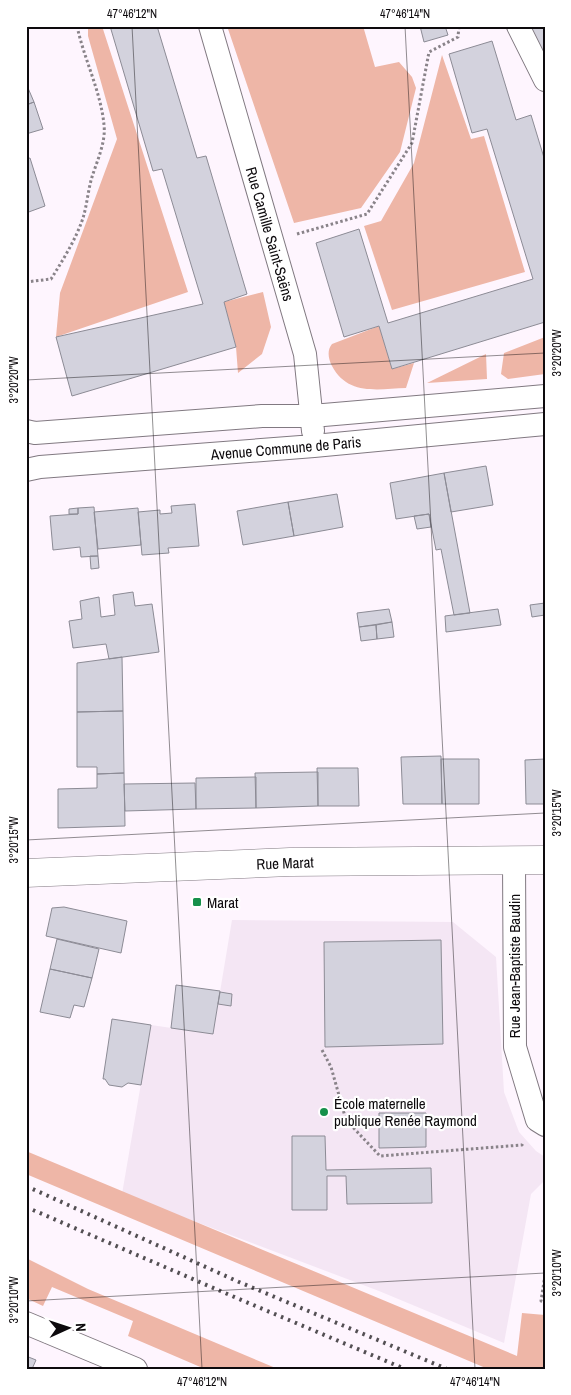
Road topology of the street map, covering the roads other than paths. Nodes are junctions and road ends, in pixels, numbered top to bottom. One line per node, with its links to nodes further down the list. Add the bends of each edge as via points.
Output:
1 (210, 26): 5 (street, Rue Camille Saint-Saëns, via 305,354)
2 (518, 26): 3 (street)
3 (545, 80)
4 (545, 396): 5 (street, Avenue Commune de Paris)
5 (312, 416): 7 (street, Avenue Commune de Paris, via 262,416 36,433); 8 (street, Rue Camille Saint-Saëns)
6 (545, 424): 8 (street, Avenue Commune de Paris)
7 (26, 431)
8 (314, 446): 9 (street, Avenue Commune de Paris)
9 (26, 470)
10 (514, 860): 11 (main road, Rue Marat); 12 (main road, Rue Marat, via 290,862); 13 (street, Rue Jean-Baptiste Baudin, via 515,1047)
11 (545, 860)
12 (26, 873)
13 (541, 1123)
14 (26, 1323): 15 (street)
15 (105, 1363): 16 (street)
16 (136, 1369)

